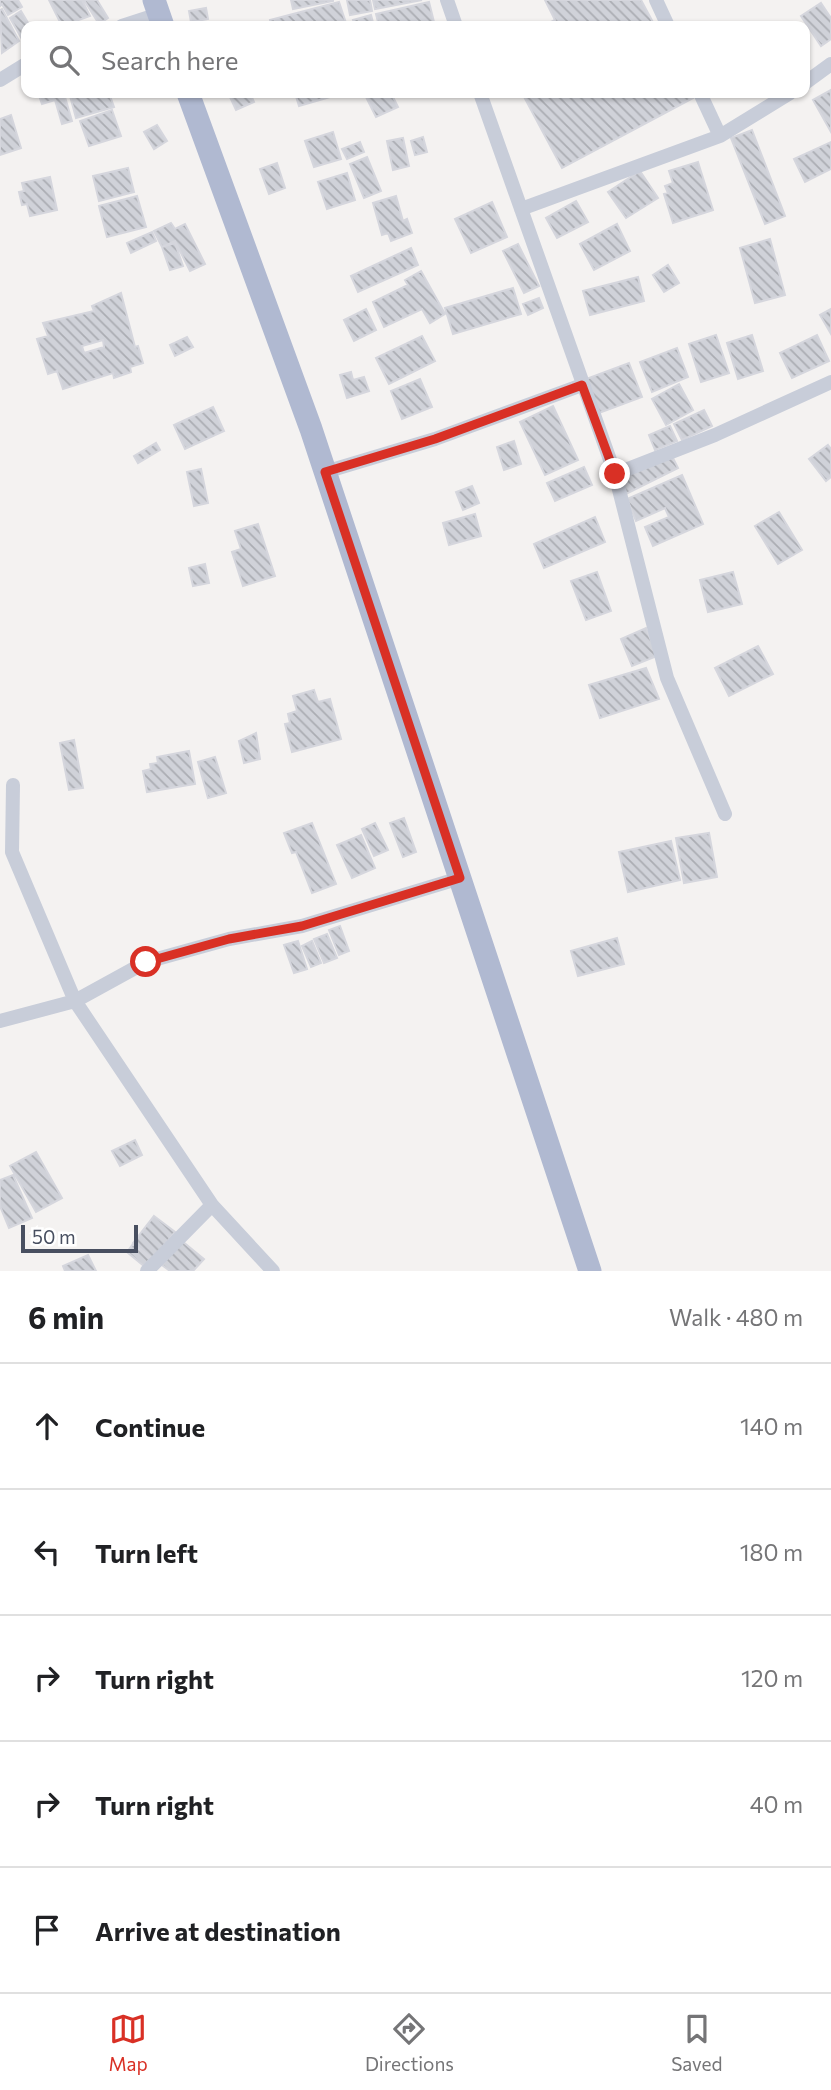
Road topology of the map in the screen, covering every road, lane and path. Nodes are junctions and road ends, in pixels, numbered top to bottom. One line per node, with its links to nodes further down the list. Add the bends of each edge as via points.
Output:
1 (447, 0): 5 (street)
2 (656, 0): 6 (street)
3 (159, 13): 4 (street)
4 (136, 21)
5 (454, 21)
6 (666, 21)
7 (831, 64): 9 (street)
8 (21, 67): 10 (street)
9 (810, 79)
10 (0, 80)
11 (190, 98): 19 (main road)
12 (482, 98): 16 (street)
13 (702, 98): 15 (street)
14 (782, 98): 15 (street)
15 (720, 136): 16 (street)
16 (521, 209): 18 (street)
17 (831, 382): 20 (street)
18 (582, 385): 19 (street, via 435,439); 20 (street)
19 (325, 472): 24 (main road)
20 (615, 474): 22 (street, via 667,678)
21 (13, 785): 23 (street)
22 (725, 814)
23 (6, 853): 25 (street)
24 (460, 878): 25 (street, via 302,926 229,939 146,962); 30 (main road)
25 (75, 1001): 26 (street); 27 (street)
26 (0, 1021)
27 (212, 1205): 28 (street); 29 (street)
28 (148, 1271)
29 (273, 1271)
30 (590, 1271)

